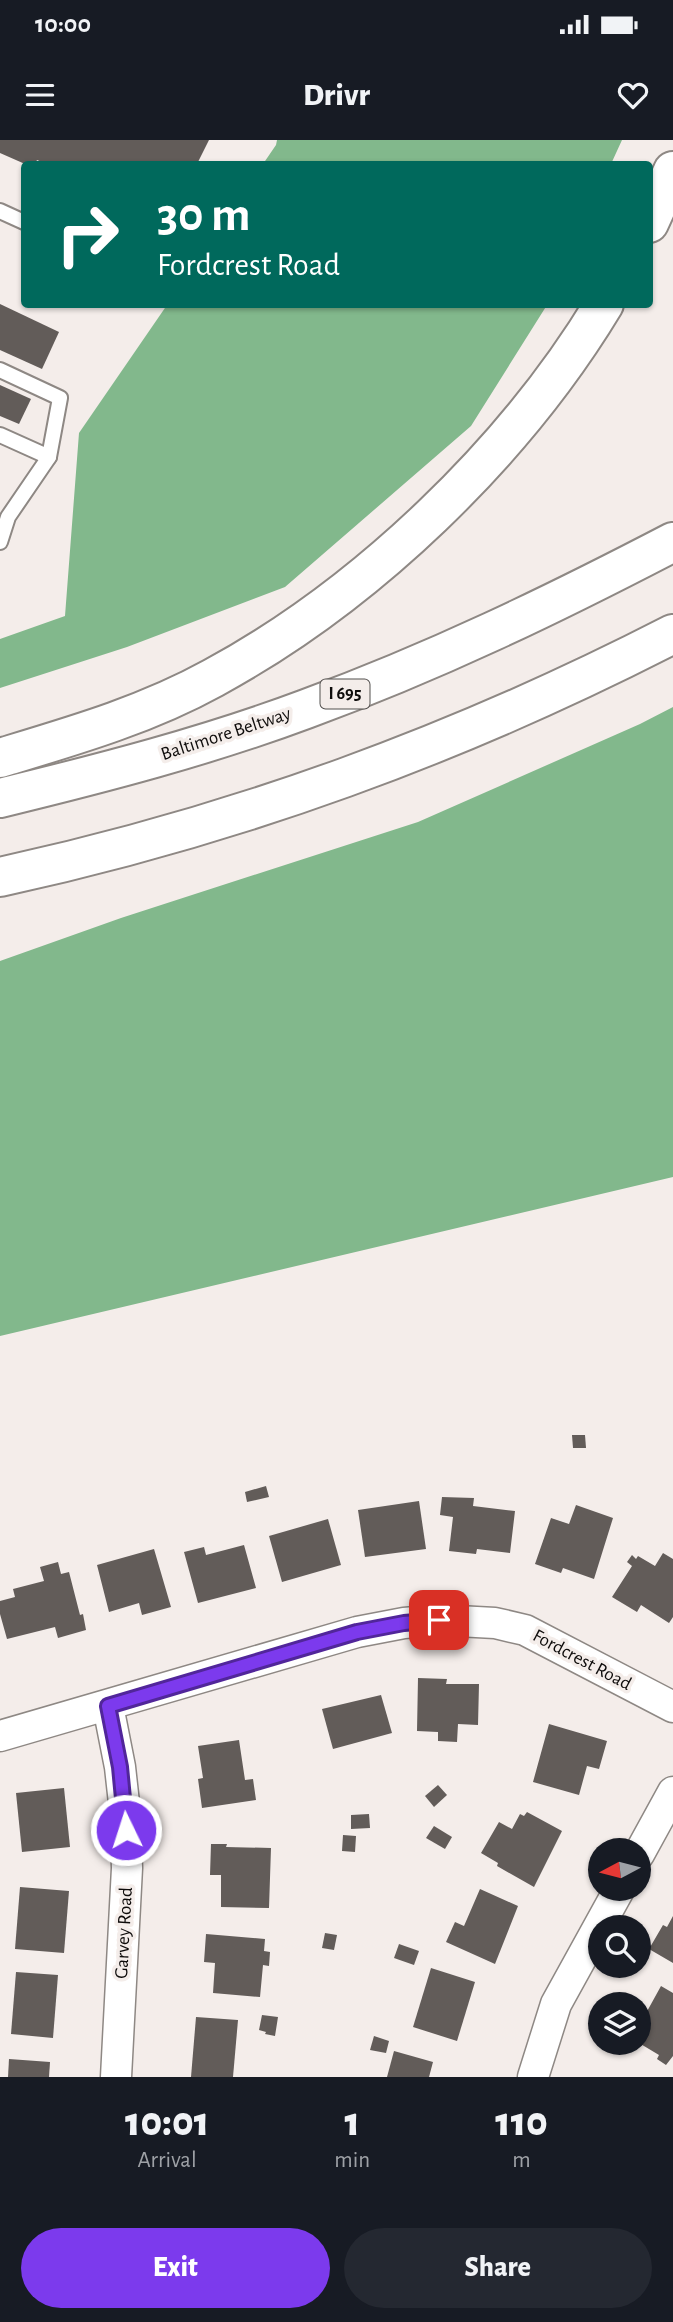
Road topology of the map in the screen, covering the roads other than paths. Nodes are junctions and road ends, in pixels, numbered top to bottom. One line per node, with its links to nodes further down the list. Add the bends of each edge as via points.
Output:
1 (673, 171): 3 (highway)
2 (0, 211): 4 (lane)
3 (653, 214)
4 (21, 221)
5 (601, 308): 12 (highway, via 558,372 462,487 317,612 213,679 164,702)
6 (0, 370): 8 (lane, via 60,398)
7 (0, 435): 8 (lane)
8 (49, 457): 9 (lane, via 8,517)
9 (1, 537)
10 (673, 542): 13 (highway, Baltimore Beltway / I 695, via 503,628 304,710 203,743)
11 (673, 634): 14 (highway, via 592,676 447,740 302,794 187,831)
12 (0, 758)
13 (0, 797)
14 (0, 877)
15 (108, 1706): 16 (street, Fordcrest Road, via 357,1632 439,1620 525,1630); 17 (street, Fordcrest Road); 21 (street, Garvey Road, via 120,1767 127,1868)
16 (673, 1707)
17 (0, 1736)
18 (673, 1792): 19 (street)
19 (648, 1838)
20 (613, 1901): 22 (street, via 556,2004)
21 (116, 2077)
22 (533, 2077)

